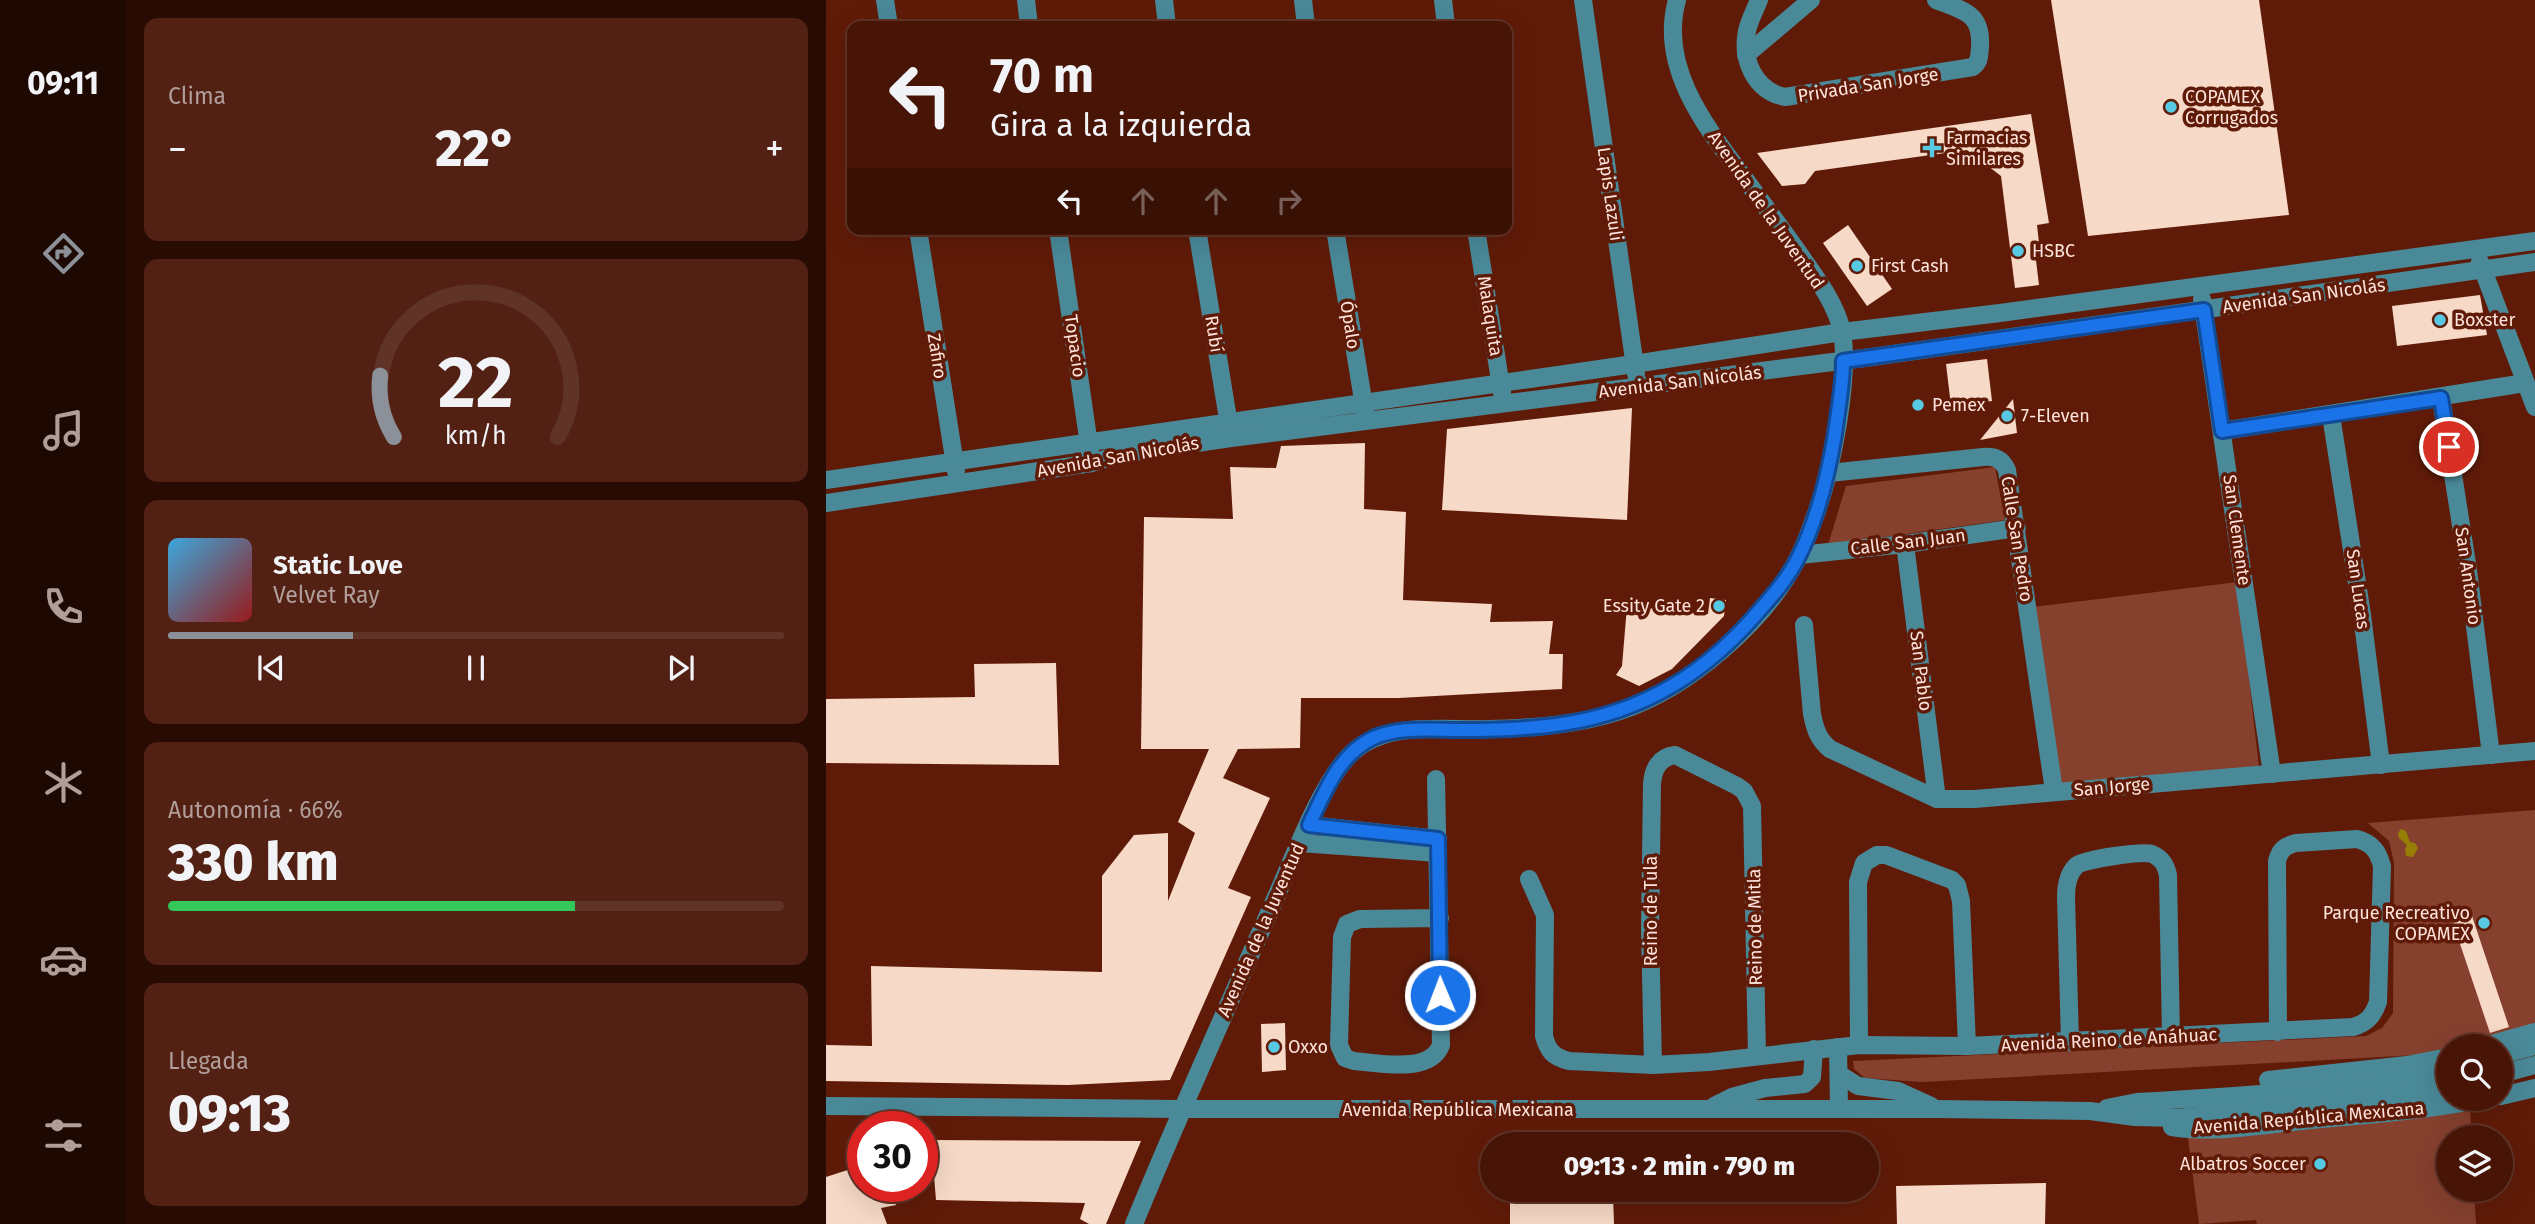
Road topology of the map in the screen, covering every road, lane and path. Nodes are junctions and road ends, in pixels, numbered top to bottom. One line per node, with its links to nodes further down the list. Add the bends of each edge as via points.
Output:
1 (886, 0): 11 (street)
2 (1026, 0): 12 (street)
3 (1164, 0): 13 (street)
4 (1303, 0): 14 (street)
5 (1443, 0): 15 (street)
6 (1583, 0): 30 (street, Lapis Lazuli)
7 (1677, 0): 28 (street, Avenida de la Juventud, via 1674,48 1688,93 1704,124 1813,274)
8 (1759, 0): 16 (street, via 1747,27)
9 (1811, 0): 16 (street)
10 (1936, 0): 16 (street, Privada San Jorge, via 1976,19 1981,34 1979,59 1973,67 1785,97 1755,78)
11 (888, 21)
12 (1028, 21)
13 (1166, 21)
14 (1305, 21)
15 (1445, 21)
16 (1746, 55)
17 (919, 235): 42 (street, Zafiro)
18 (1059, 235): 41 (street, Topacio)
19 (1198, 235): 39 (street, Rubí)
20 (1336, 235): 37 (street, Ópalo)
21 (1477, 235): 31 (street, Malaquita)
22 (2535, 241): 23 (street, Avenida San Nicolás)
23 (2476, 249): 25 (street); 26 (street, Avenida San Nicolás)
24 (2535, 262): 25 (street, Avenida San Nicolás)
25 (2483, 270): 27 (street, Avenida San Nicolás); 32 (street)
26 (2199, 286): 27 (street, San Clemente); 28 (street, Avenida San Nicolás)
27 (2204, 310): 29 (street, Avenida San Nicolás); 40 (street, San Clemente)
28 (1842, 332): 29 (street, Avenida de la Juventud); 30 (street, Avenida San Nicolás)
29 (1843, 361): 33 (street, Avenida San Nicolás); 44 (street, Avenida de la Juventud)
30 (1634, 364): 31 (street, Avenida San Nicolás); 33 (street, Lapis Lazuli)
31 (1500, 383): 35 (street, Malaquita); 37 (street, Avenida San Nicolás)
32 (2525, 383): 34 (street); 36 (street)
33 (1638, 388): 35 (street, Avenida San Nicolás)
34 (2441, 398): 38 (street); 54 (street, San Antonio)
35 (1503, 404): 37 (street, Avenida San Nicolás)
36 (2535, 407)
37 (1365, 412): 39 (street, Avenida San Nicolás)
38 (2331, 415): 40 (street); 56 (street, San Lucas)
39 (1230, 430): 41 (street, Avenida San Nicolás); 43 (street, Avenida San Nicolás)
40 (2222, 431): 57 (street, San Clemente)
41 (1089, 441): 42 (street, Avenida San Nicolás); 43 (street, Topacio)
42 (954, 461): 45 (street, Avenida San Nicolás); 46 (street, Zafiro)
43 (1092, 463): 46 (street, Avenida San Nicolás)
44 (1829, 473): 49 (street, Calle San Pedro, via 1991,456 2007,470); 51 (street, Avenida de la Juventud)
45 (826, 480)
46 (957, 483): 47 (street, via 915,481); 48 (street, Avenida San Nicolás)
47 (826, 493)
48 (826, 503)
49 (2017, 528): 50 (street, Calle San Juan); 59 (street, Calle San Pedro)
50 (1905, 544): 51 (street, Calle San Juan); 60 (street, San Pablo)
51 (1800, 555): 61 (street, Avenida de la Juventud, via 1738,635 1706,664 1655,697 1612,713 1561,724 1410,730 1376,737 1349,755 1336,771)
52 (1804, 625): 60 (street, San Jorge, via 1812,714 1822,743)
53 (2535, 751): 54 (street, San Jorge)
54 (2491, 755): 56 (street, San Jorge)
55 (1662, 759): 77 (street, Reino de Mitla, via 1682,757 1737,786 1749,798 1754,817); 79 (street, Reino de Tula, via 1652,784)
56 (2381, 765): 57 (street, San Jorge)
57 (2272, 774): 59 (street, San Jorge)
58 (1437, 779): 63 (street)
59 (2053, 791): 60 (street, San Jorge)
60 (1937, 799)
61 (1309, 825): 62 (street, Avenida de la Juventud); 63 (street)
62 (1300, 843): 63 (street); 89 (street, Avenida de la Juventud)
63 (1438, 846): 65 (street)
64 (1529, 879): 79 (street, Avenida Reino de Anáhuac, via 1545,915 1544,1036 1551,1054 1569,1061)
65 (1440, 918): 65 (street, via 1438,1054 1416,1064 1345,1058 1339,1045 1342,937 1347,924 1360,919)
66 (2278, 1032): 66 (street, Avenida Reino de Anáhuac, via 2277,861 2283,848 2295,843 2357,839 2372,846 2382,866 2374,1013 2353,1027); 68 (street, Avenida Reino de Anáhuac)
67 (2535, 1032): 69 (street)
68 (2171, 1037): 70 (street, Avenida Reino de Anáhuac); 70 (street, via 2168,875 2161,859 2148,853 2085,861 2070,876 2066,897)
69 (2513, 1038)
70 (2070, 1042): 72 (street, Avenida Reino de Anáhuac)
71 (1860, 1045): 72 (street, Avenida Reino de Anáhuac); 72 (street, via 1858,882 1864,863 1886,855 1957,885); 74 (street, Avenida Reino de Anáhuac)
72 (1967, 1046)
73 (2535, 1046): 76 (street)
74 (1838, 1047): 75 (street, Avenida Reino de Anáhuac); 83 (street)
75 (1814, 1049): 77 (street, Avenida Reino de Anáhuac); 90 (street, via 1811,1077 1805,1084 1765,1088)
76 (2513, 1052)
77 (1757, 1056): 79 (street, Avenida Reino de Anáhuac)
78 (2436, 1059): 93 (street, Avenida República Mexicana, via 2186,1089)
79 (1653, 1065)
80 (2535, 1065): 81 (street)
81 (2513, 1071)
82 (2436, 1072): 94 (street, Avenida República Mexicana)
83 (1839, 1074): 91 (street); 92 (street, via 1858,1086 1898,1091)
84 (2535, 1088): 86 (street)
85 (2436, 1090): 94 (street, Avenida República Mexicana, via 2393,1097)
86 (2513, 1093)
87 (826, 1105): 89 (street, Avenida República Mexicana)
88 (2436, 1106): 93 (street, Avenida República Mexicana, via 2221,1128 2179,1128)
89 (1181, 1109): 90 (street, Avenida República Mexicana); 95 (street, Avenida de la Juventud)
90 (1708, 1109): 91 (street, Avenida República Mexicana)
91 (1839, 1109): 92 (street, Avenida República Mexicana)
92 (1938, 1109): 93 (street, Avenida República Mexicana)
93 (2136, 1109): 94 (street, Avenida República Mexicana)
94 (2178, 1109)
95 (1134, 1224)

